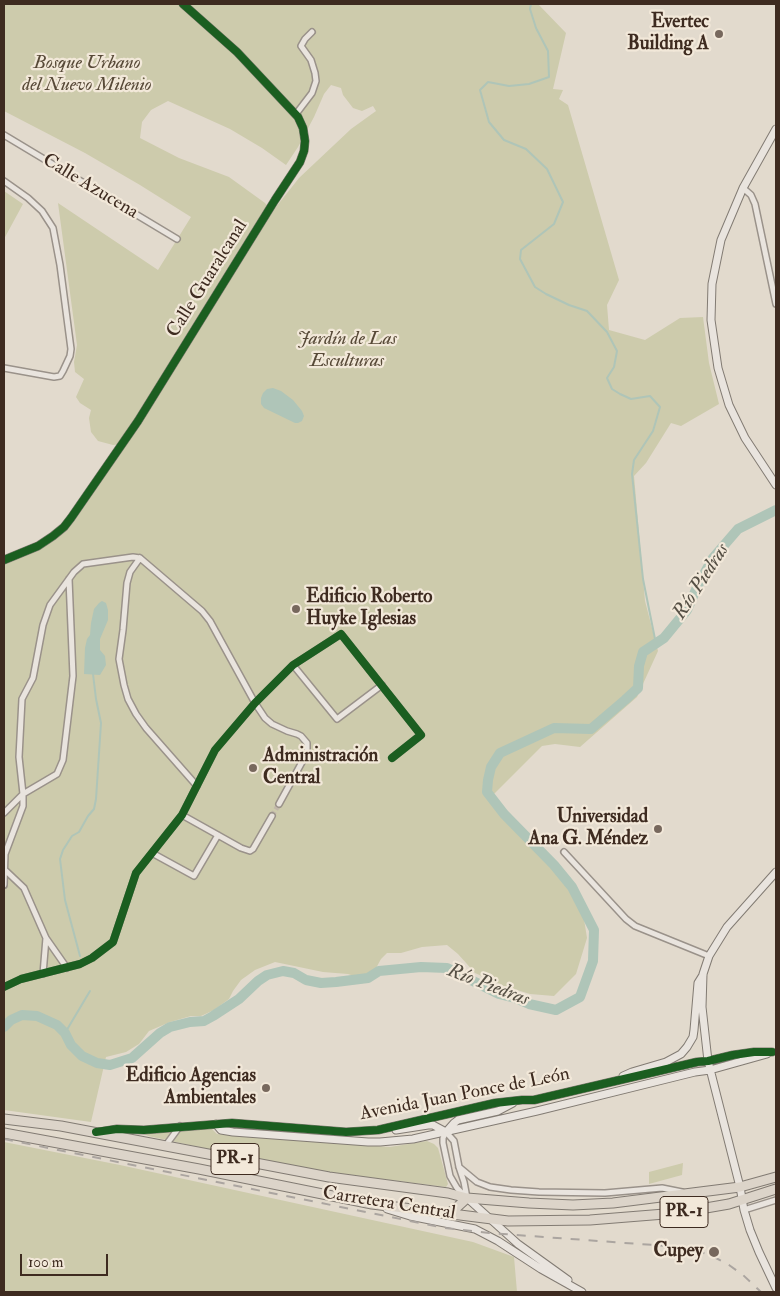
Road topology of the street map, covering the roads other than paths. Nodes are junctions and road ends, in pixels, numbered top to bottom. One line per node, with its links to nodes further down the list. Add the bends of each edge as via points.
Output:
1 (183, 4): 3 (street, Calle Guaralcanal, via 237,52)
2 (312, 32): 3 (street, via 301,46 311,60 316,81 312,93)
3 (296, 114): 14 (street, Calle Guaralcanal, via 305,140 300,162 138,421 64,527 38,546)
4 (776, 129): 7 (street)
5 (4, 135): 8 (street, Calle Azucena)
6 (4, 181): 11 (street, via 42,211 52,228 71,349 60,376)
7 (743, 188): 9 (street, via 752,195); 12 (street, via 721,240 712,284 711,320 718,368 729,405 744,438)
8 (176, 239)
9 (774, 280): 10 (street)
10 (776, 304)
11 (4, 367)
12 (775, 484)
13 (140, 558): 15 (street, via 83,564); 18 (street, via 210,621); 20 (street, via 127,583 119,659 124,685 128,699 146,728)
14 (4, 560)
15 (69, 579): 21 (street, via 50,606 43,625 34,678 22,699 19,757); 21 (street, via 73,676 63,760 57,774)
16 (293, 665): 17 (street, via 341,634); 17 (street, via 337,719); 18 (street)
17 (382, 685): 19 (street, via 421,735)
18 (254, 703): 20 (street, via 215,750); 22 (street, via 268,721 301,736 307,743 307,753)
19 (392, 758)
20 (197, 786): 24 (street)
21 (23, 794): 23 (street); 29 (street, via 23,806 5,854)
22 (279, 804)
23 (4, 813)
24 (182, 815): 26 (street); 28 (street)
25 (272, 816): 26 (street, via 250,851)
26 (218, 835): 28 (street, via 194,876)
27 (564, 852): 33 (street, via 635,926)
28 (152, 853): 34 (street, via 136,873 113,942 92,958)
29 (5, 870): 31 (street); 32 (street, via 24,888)
30 (776, 872): 33 (street, via 727,927)
31 (4, 884)
32 (46, 938): 34 (street); 35 (street)
33 (709, 956): 36 (street)
34 (67, 968): 35 (street)
35 (43, 974): 37 (street)
36 (703, 974): 39 (street, via 702,1007); 42 (street, via 698,983 694,1030 687,1047 666,1062 632,1072)
37 (4, 988)
38 (774, 1052): 39 (street, Avenida Juan Ponce de León); 40 (street, Avenida Juan Ponce de León)
39 (708, 1061): 40 (street); 41 (street, Avenida Juan Ponce de León); 42 (street, Avenida Juan Ponce de León)
40 (710, 1070): 41 (street, Avenida Juan Ponce de León); 54 (street)
41 (695, 1072): 49 (street, Avenida Juan Ponce de León)
42 (614, 1082): 43 (street, Avenida Juan Ponce de León, via 534,1100)
43 (517, 1100): 47 (street, Avenida Juan Ponce de León); 49 (street, via 498,1111 458,1120)
44 (4, 1119): 48 (highway, Carretera Central / PR-1)
45 (216, 1124): 46 (street, Avenida Juan Ponce de León); 47 (street, Avenida Juan Ponce de León, via 346,1132); 49 (street, Avenida Juan Ponce de León, via 221,1130 233,1132 374,1142)
46 (180, 1126): 48 (street, Avenida Juan Ponce de León); 51 (street)
47 (378, 1130): 49 (street, via 433,1125)
48 (96, 1132): 51 (highway, Carretera Central / PR-1)
49 (446, 1132): 52 (street, via 454,1141); 57 (street, via 443,1143 450,1176)
50 (4, 1133): 60 (highway, Carretera Central / PR-1)
51 (166, 1145): 57 (highway, Carretera Central / PR-1, via 329,1177)
52 (459, 1167): 56 (street, via 477,1182 511,1190 605,1193 662,1188); 57 (street)
53 (776, 1177): 54 (highway, Carretera Central / PR-1)
54 (740, 1187): 56 (highway, Carretera Central / PR-1); 58 (street)
55 (776, 1189): 58 (highway, Carretera Central / PR-1)
56 (692, 1193): 57 (highway, Carretera Central / PR-1, via 573,1205)
57 (467, 1198): 62 (highway); 63 (street)
58 (741, 1200): 61 (street); 63 (highway, Carretera Central / PR-1, via 638,1217 551,1221)
59 (776, 1200): 61 (street)
60 (372, 1204): 62 (highway, Carretera Central / PR-1); 65 (street, via 410,1216 475,1229)
61 (744, 1210): 64 (street)
62 (448, 1214): 63 (highway, Carretera Central / PR-1)
63 (490, 1219): 65 (street)
64 (776, 1288)
65 (583, 1292)

